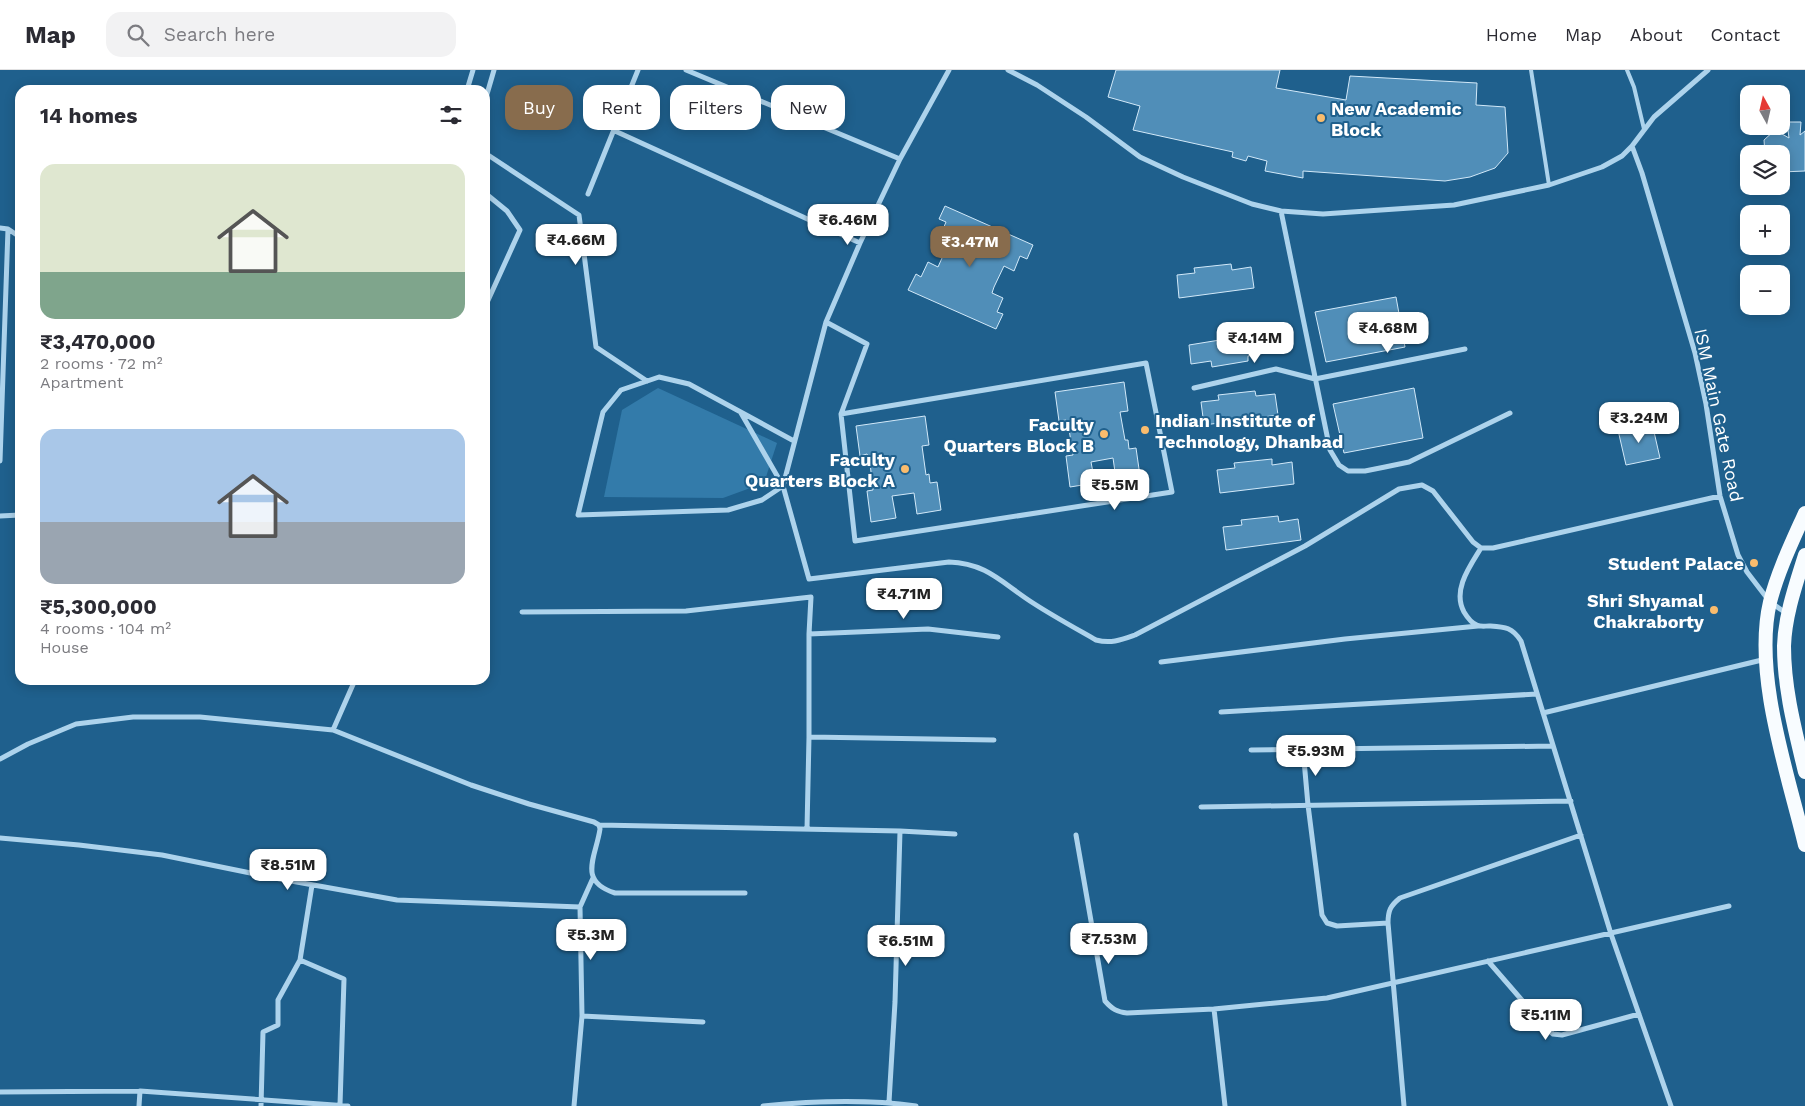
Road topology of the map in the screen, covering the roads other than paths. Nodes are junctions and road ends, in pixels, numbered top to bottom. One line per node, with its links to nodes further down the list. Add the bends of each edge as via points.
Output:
1 (473, 70): 10 (street)
2 (494, 70): 11 (street)
3 (638, 70): 13 (street)
4 (686, 70): 16 (street)
5 (949, 70): 16 (street)
6 (1008, 70): 20 (street, via 1078,112 1140,157 1216,191)
7 (1531, 70): 17 (lane)
8 (1627, 70): 12 (lane)
9 (1708, 70): 12 (street)
10 (468, 85)
11 (490, 85)
12 (1644, 129): 14 (street)
13 (614, 131): 18 (street); 24 (street)
14 (1632, 146): 17 (street, via 1602,167); 37 (street, ISM Main Gate Road, via 1695,353)
15 (490, 157): 29 (street, via 579,215 596,347)
16 (900, 159): 24 (street)
17 (1549, 185): 20 (street, via 1454,206 1323,214)
18 (588, 194)
19 (490, 197): 25 (street, via 506,211 520,230)
20 (1281, 211): 28 (street)
21 (0, 228): 22 (street)
22 (8, 229): 23 (street); 35 (street)
23 (15, 232)
24 (860, 243): 26 (street)
25 (490, 296)
26 (826, 322): 33 (street, via 867,344); 34 (street)
27 (1465, 348): 28 (street)
28 (1315, 379): 30 (street, via 1276,369); 32 (street, via 1330,450 1339,465 1348,471 1409,462)
29 (647, 381): 31 (street, via 659,377 689,384); 36 (street, via 621,390 604,412 578,515 728,510 762,500)
30 (1194, 388)
31 (741, 413): 34 (street); 36 (street)
32 (1510, 413)
33 (841, 414): 33 (street, via 855,541 1172,492 1146,364)
34 (794, 441): 36 (street)
35 (0, 461)
36 (783, 486): 41 (street, via 809,579 964,562 986,570 1034,603 1104,642 1123,640 1144,630 1305,546 1399,489 1422,486 1434,491)
37 (1720, 496): 41 (street, via 1524,542); 43 (street, ISM Main Gate Road, via 1738,555)
38 (1805, 513): 43 (highway)
39 (15, 515): 40 (street)
40 (0, 516)
41 (1481, 548): 46 (street, via 1464,577 1460,591 1461,607 1468,619)
42 (1805, 555): 45 (highway)
43 (1770, 602): 45 (street, ISM Main Gate Road); 49 (highway)
44 (522, 612): 47 (street, via 686,611 811,597)
45 (1788, 615): 62 (highway, via 1784,645 1787,682)
46 (1478, 626): 50 (street); 52 (street, via 1504,627 1515,632 1522,641)
47 (809, 634): 48 (street, via 928,629); 56 (street)
48 (998, 637)
49 (1766, 659): 54 (street); 73 (highway, via 1777,732)
50 (1161, 662)
51 (353, 685): 55 (street)
52 (1537, 694): 53 (street); 54 (street)
53 (1221, 712)
54 (1543, 713): 58 (street)
55 (333, 730): 61 (street, via 200,717 133,717 76,724); 66 (street, via 471,785)
56 (809, 737): 57 (street); 67 (street)
57 (994, 740)
58 (1553, 746): 59 (street); 63 (street)
59 (1303, 749): 60 (street); 64 (street)
60 (1250, 750)
61 (0, 759)
62 (1805, 772)
63 (1570, 801): 64 (street); 70 (street)
64 (1308, 806): 65 (street); 79 (street, via 1322,915 1327,923 1336,926)
65 (1201, 807)
66 (599, 825): 67 (street); 74 (street, via 590,866)
67 (807, 829): 68 (street)
68 (900, 831): 69 (street); 90 (street)
69 (955, 834)
70 (1581, 835): 79 (street, via 1400,898 1391,905); 80 (street)
71 (1076, 836): 84 (street, via 1105,1000 1111,1008 1139,1014)
72 (0, 838): 75 (street, via 162,855)
73 (1805, 845)
74 (593, 878): 76 (street, via 598,885 614,893); 78 (street)
75 (312, 885): 78 (street, via 397,900); 81 (street)
76 (745, 893)
77 (1729, 906): 80 (street)
78 (580, 907): 86 (street)
79 (1388, 923): 83 (street)
80 (1610, 934): 82 (street); 85 (street)
81 (300, 960): 91 (street, via 278,1000 278,1026 263,1032); 92 (street, via 344,979)
82 (1488, 961): 83 (street); 85 (street, via 1553,1034 1562,1035)
83 (1394, 982): 84 (street, via 1327,998); 99 (street)
84 (1214, 1009): 98 (street)
85 (1639, 1014): 100 (street)
86 (582, 1016): 87 (street); 95 (street)
87 (703, 1022)
88 (140, 1091): 89 (street); 91 (street); 93 (street)
89 (0, 1092)
90 (889, 1102): 96 (street); 97 (street)
91 (261, 1103): 92 (street)
92 (340, 1105): 94 (street)
93 (139, 1106)
94 (348, 1106)
95 (574, 1106)
96 (763, 1106)
97 (916, 1106)
98 (1225, 1106)
99 (1404, 1106)
100 (1671, 1106)

